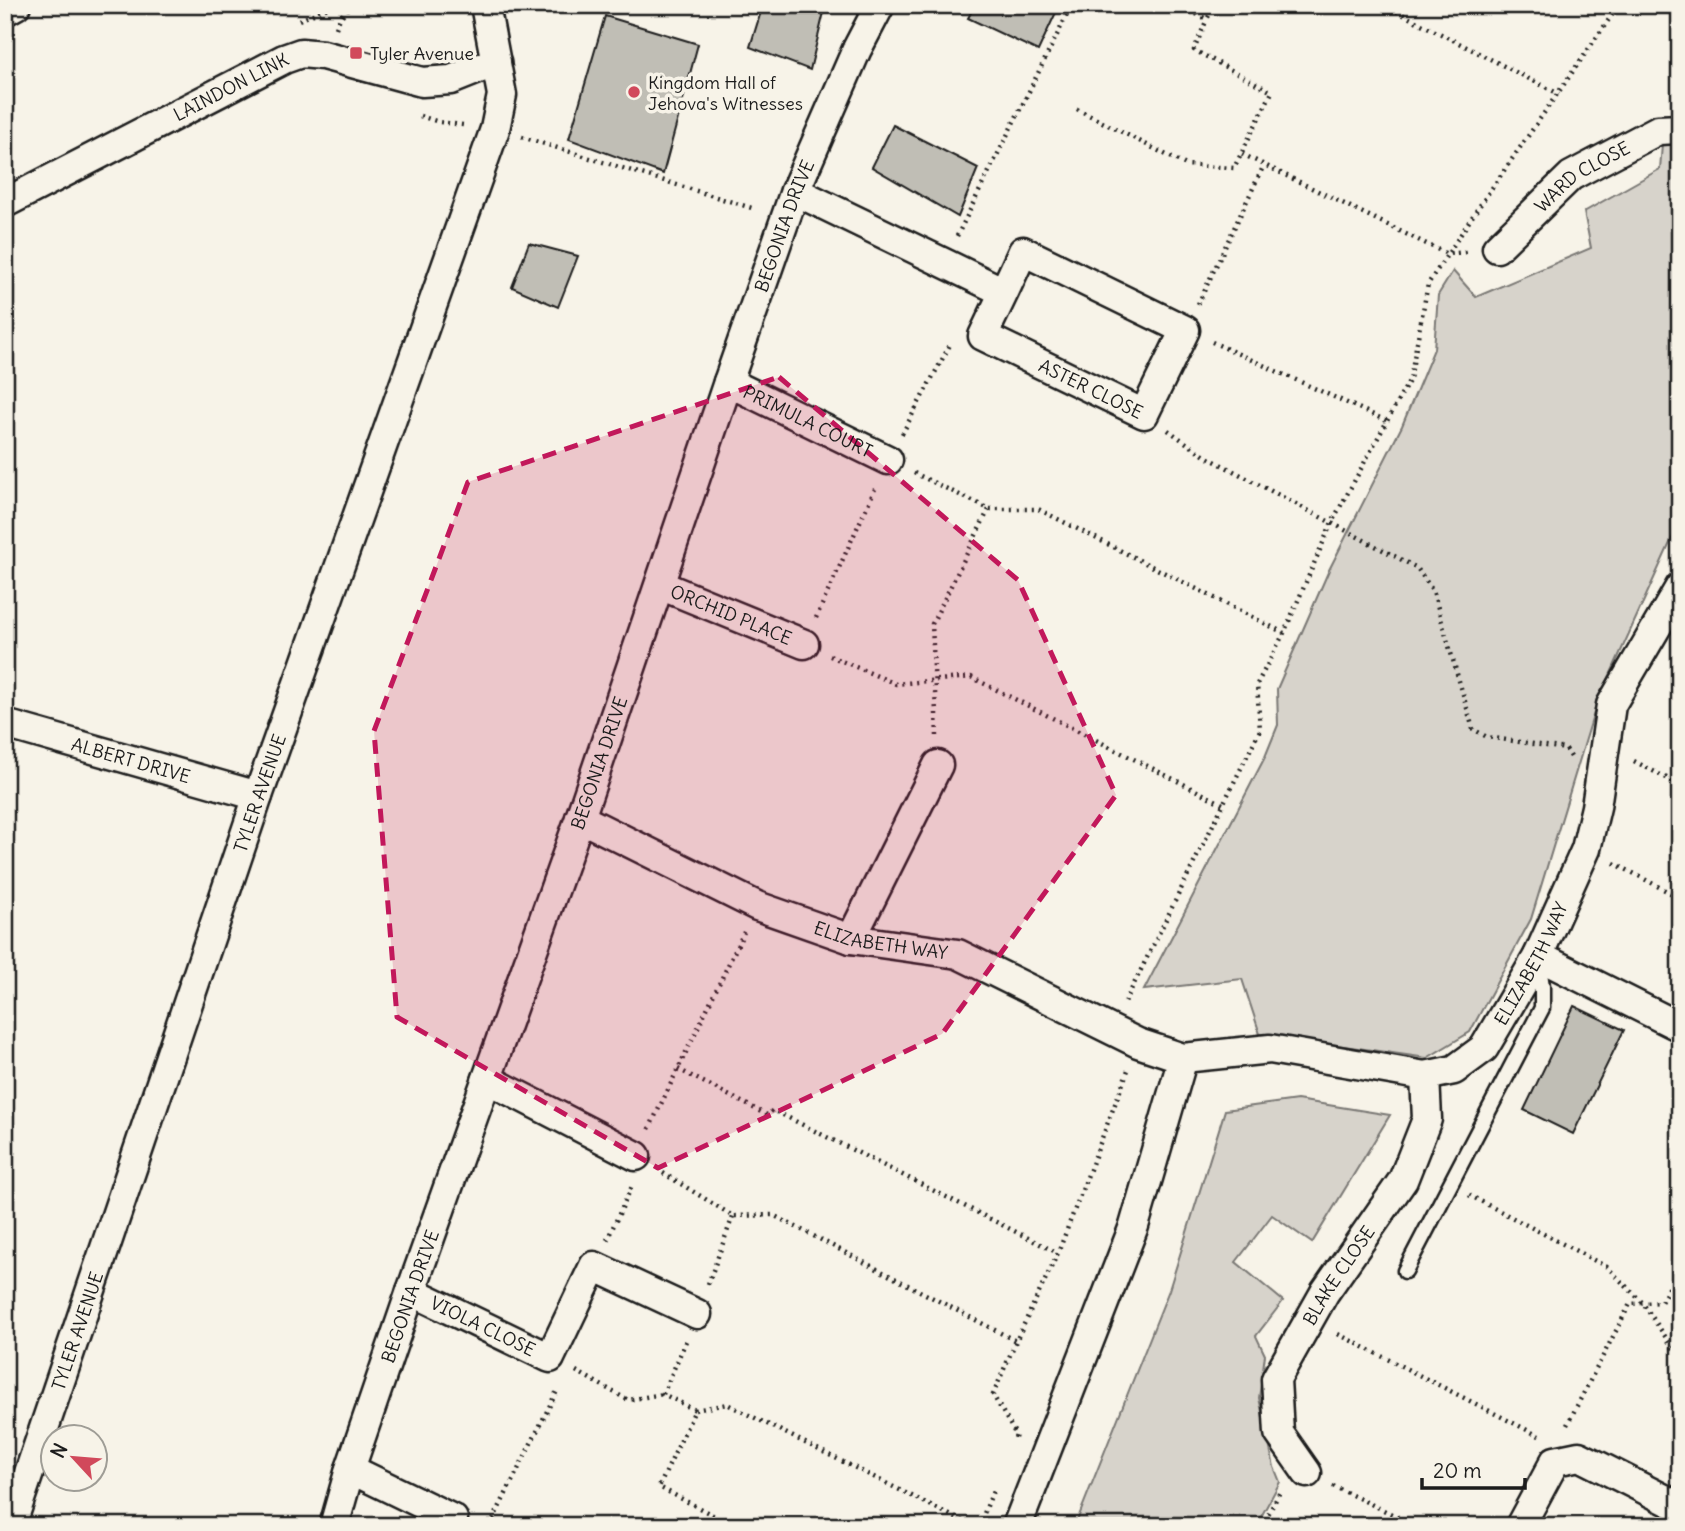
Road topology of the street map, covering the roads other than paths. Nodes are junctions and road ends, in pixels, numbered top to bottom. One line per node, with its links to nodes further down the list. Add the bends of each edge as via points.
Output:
1 (16, 5): 4 (street)
2 (485, 5): 5 (street)
3 (880, 5): 7 (street, BEGONIA DRIVE)
4 (5, 11)
5 (496, 62): 8 (street, LAINDON LINK, via 451,80 422,82 302,53); 18 (street, TYLER AVENUE, via 502,94 495,129)
6 (1680, 129): 9 (street, WARD CLOSE, via 1658,130 1571,176)
7 (795, 191): 10 (street); 11 (street, BEGONIA DRIVE)
8 (5, 204)
9 (1497, 248)
10 (1004, 292): 10 (street, ASTER CLOSE, via 1023,251 1185,330 1144,414 983,336)
11 (728, 382): 12 (street, PRIMULA COURT); 13 (street, BEGONIA DRIVE)
12 (888, 460)
13 (660, 585): 15 (street, ORCHID PLACE); 19 (street, BEGONIA DRIVE)
14 (1680, 587): 21 (street, ELIZABETH WAY, via 1611,705 1586,849)
15 (804, 645)
16 (5, 724): 18 (street, ALBERT DRIVE)
17 (938, 765): 20 (street)
18 (258, 796): 34 (street, TYLER AVENUE)
19 (580, 818): 20 (street, ELIZABETH WAY, via 757,906); 25 (street, BEGONIA DRIVE)
20 (851, 939): 23 (street, ELIZABETH WAY, via 958,954 1138,1043)
21 (1538, 956): 22 (street); 24 (street, ELIZABETH WAY, via 1484,1048 1454,1070); 27 (lane, via 1542,1008)
22 (1680, 1027)
23 (1183, 1058): 24 (street, ELIZABETH WAY, via 1270,1049); 36 (street, via 1134,1226)
24 (1425, 1076): 31 (street, BLAKE CLOSE, via 1427,1119 1403,1180 1325,1292 1276,1379 1279,1433)
25 (487, 1079): 26 (street); 28 (street, BEGONIA DRIVE)
26 (640, 1159)
27 (1405, 1271)
28 (411, 1292): 29 (street, VIOLA CLOSE, via 550,1358 594,1266); 30 (street, BEGONIA DRIVE)
29 (698, 1314)
30 (350, 1469): 33 (street); 35 (street, BEGONIA DRIVE)
31 (1307, 1473)
32 (1680, 1507): 37 (street, via 1568,1450 1555,1461)
33 (453, 1519)
34 (11, 1526)
35 (334, 1526)
36 (1017, 1526)
37 (1520, 1526)

